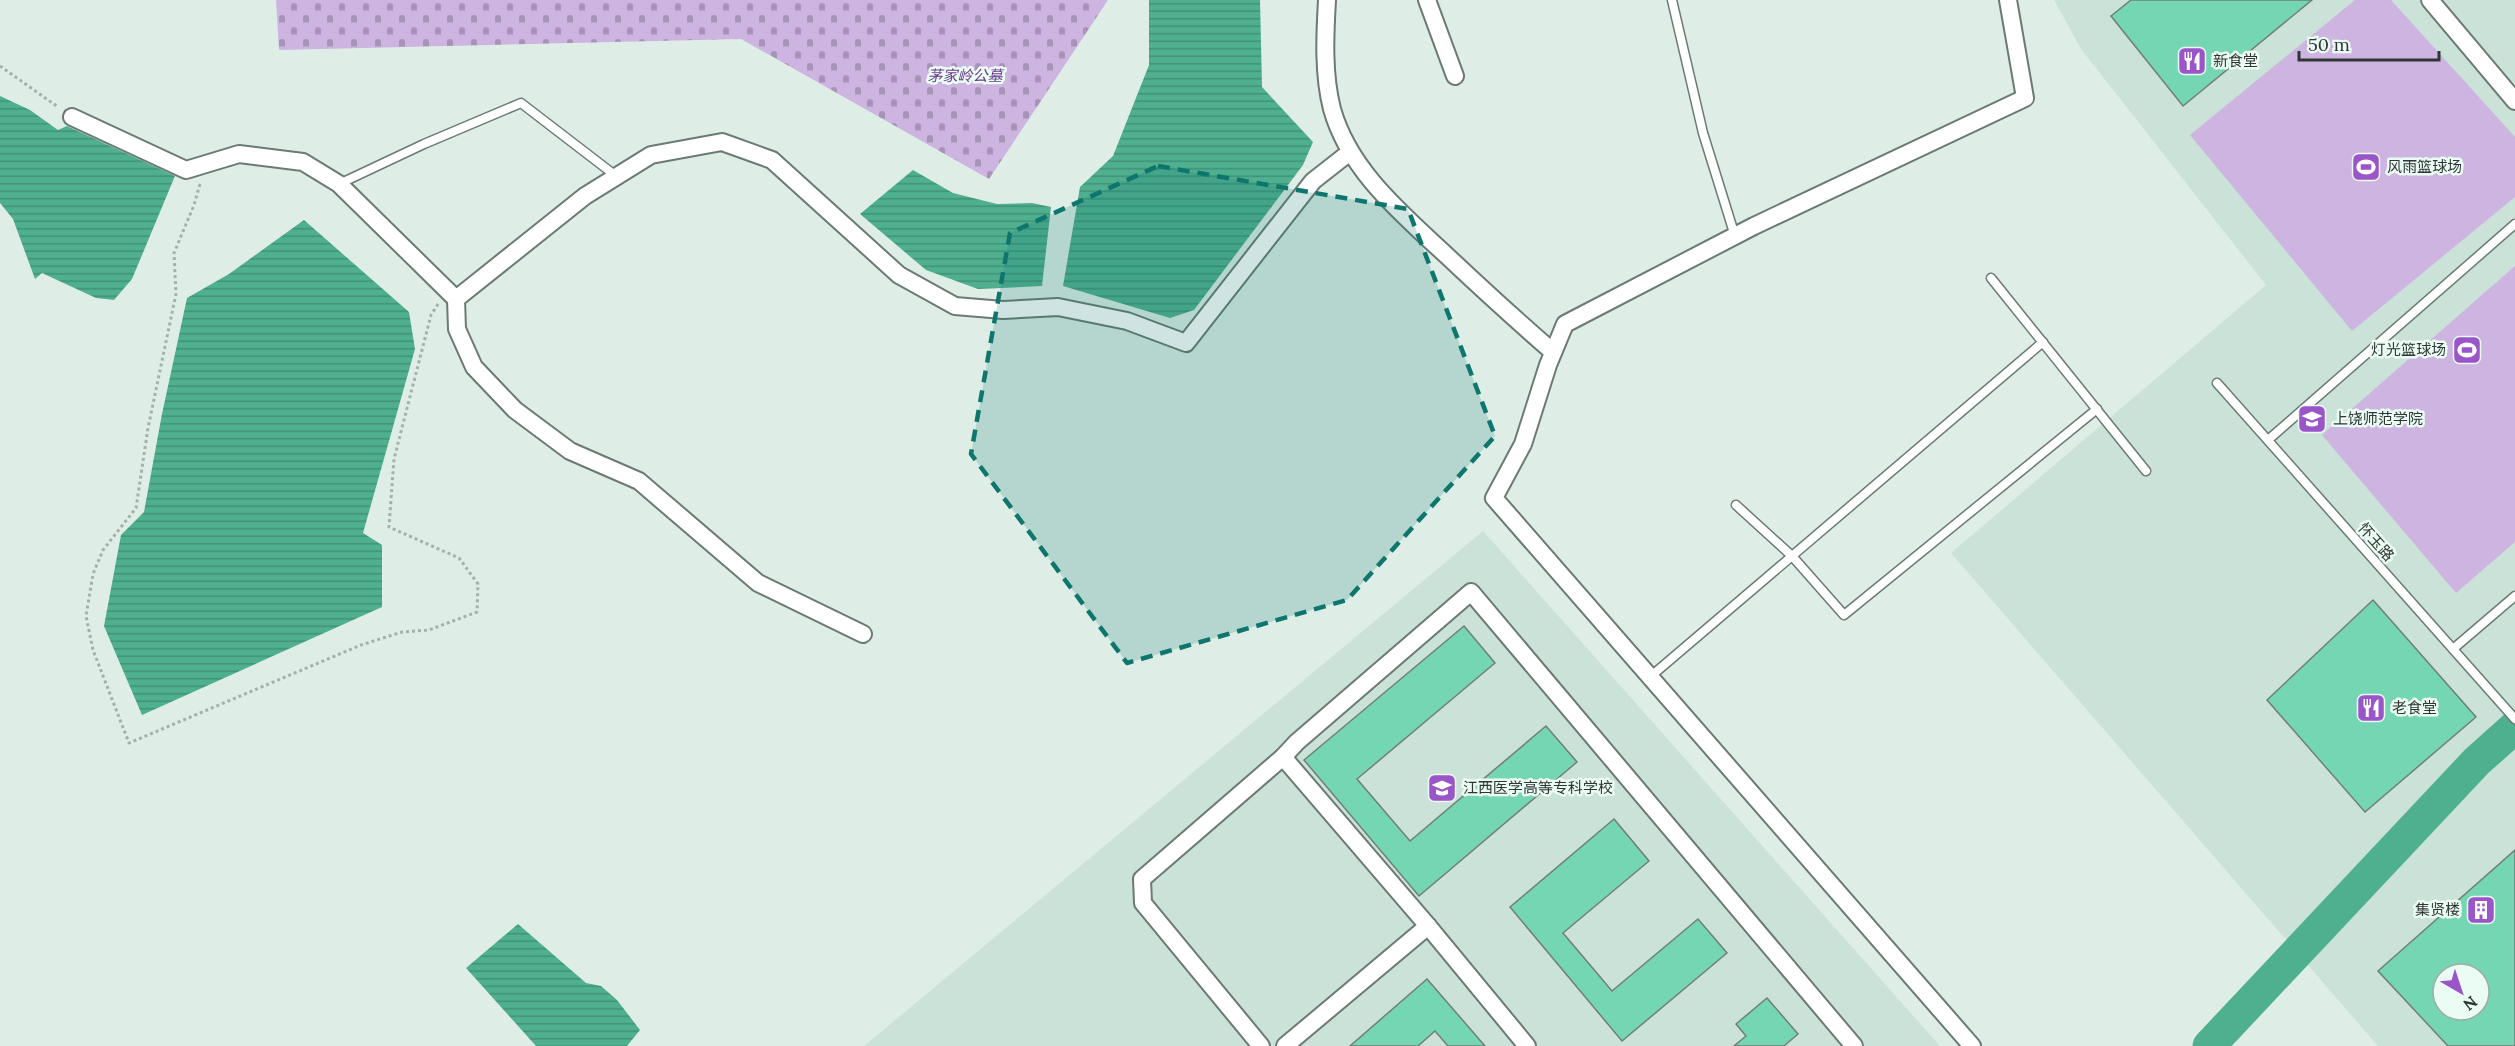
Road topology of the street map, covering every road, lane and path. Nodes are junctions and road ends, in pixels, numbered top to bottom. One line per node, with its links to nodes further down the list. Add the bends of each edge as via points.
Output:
1 (1327, 0): 10 (street, via 1325,47 1332,109)
2 (1428, 0): 7 (street)
3 (1672, 0): 15 (lane, via 1703,133)
4 (2008, 0): 15 (street, via 2025,98)
5 (2430, 0): 8 (street)
6 (0, 66): 9 (path)
7 (1455, 76)
8 (2515, 101)
9 (72, 117): 11 (street, via 186,170)
10 (1350, 152): 12 (street, via 1313,181 1186,343 1127,321 1058,307 1003,310 955,306 899,275 772,160 722,142 651,155); 19 (street, via 1388,201)
11 (205, 164): 13 (street, via 239,154 303,162); 17 (path, via 194,206 174,253 176,294 136,508 103,550 93,574 86,616 97,660 129,743 361,645 402,632 429,630 477,612 478,584 459,558 389,526 394,459 431,315)
12 (616, 176): 13 (lane, via 521,104); 17 (street)
13 (339, 184): 17 (street)
14 (2515, 224): 22 (lane)
15 (1735, 236): 19 (street, via 1565,324)
16 (1991, 278): 18 (lane)
17 (451, 294): 27 (street, via 457,328 474,367 515,410 570,451 639,482 758,583)
18 (2043, 342): 21 (lane); 25 (lane)
19 (1553, 352): 29 (street, via 1523,444 1494,498)
20 (2217, 383): 22 (lane, 怀玉路)
21 (2097, 409): 23 (lane); 25 (lane, via 1844,615)
22 (2268, 440): 28 (lane, 怀玉路)
23 (2146, 471)
24 (1736, 505): 25 (lane)
25 (1792, 556): 29 (lane)
26 (2515, 596): 28 (lane)
27 (863, 634)
28 (2453, 649): 30 (lane, 怀玉路)
29 (1650, 677): 37 (street)
30 (2515, 719)
31 (1283, 757): 32 (street); 33 (street, via 1142,879 1143,903); 36 (street, via 1471,592)
32 (1428, 926): 34 (street); 35 (street)
33 (1261, 1046)
34 (1285, 1046)
35 (1527, 1046)
36 (1854, 1046)
37 (1972, 1046)

